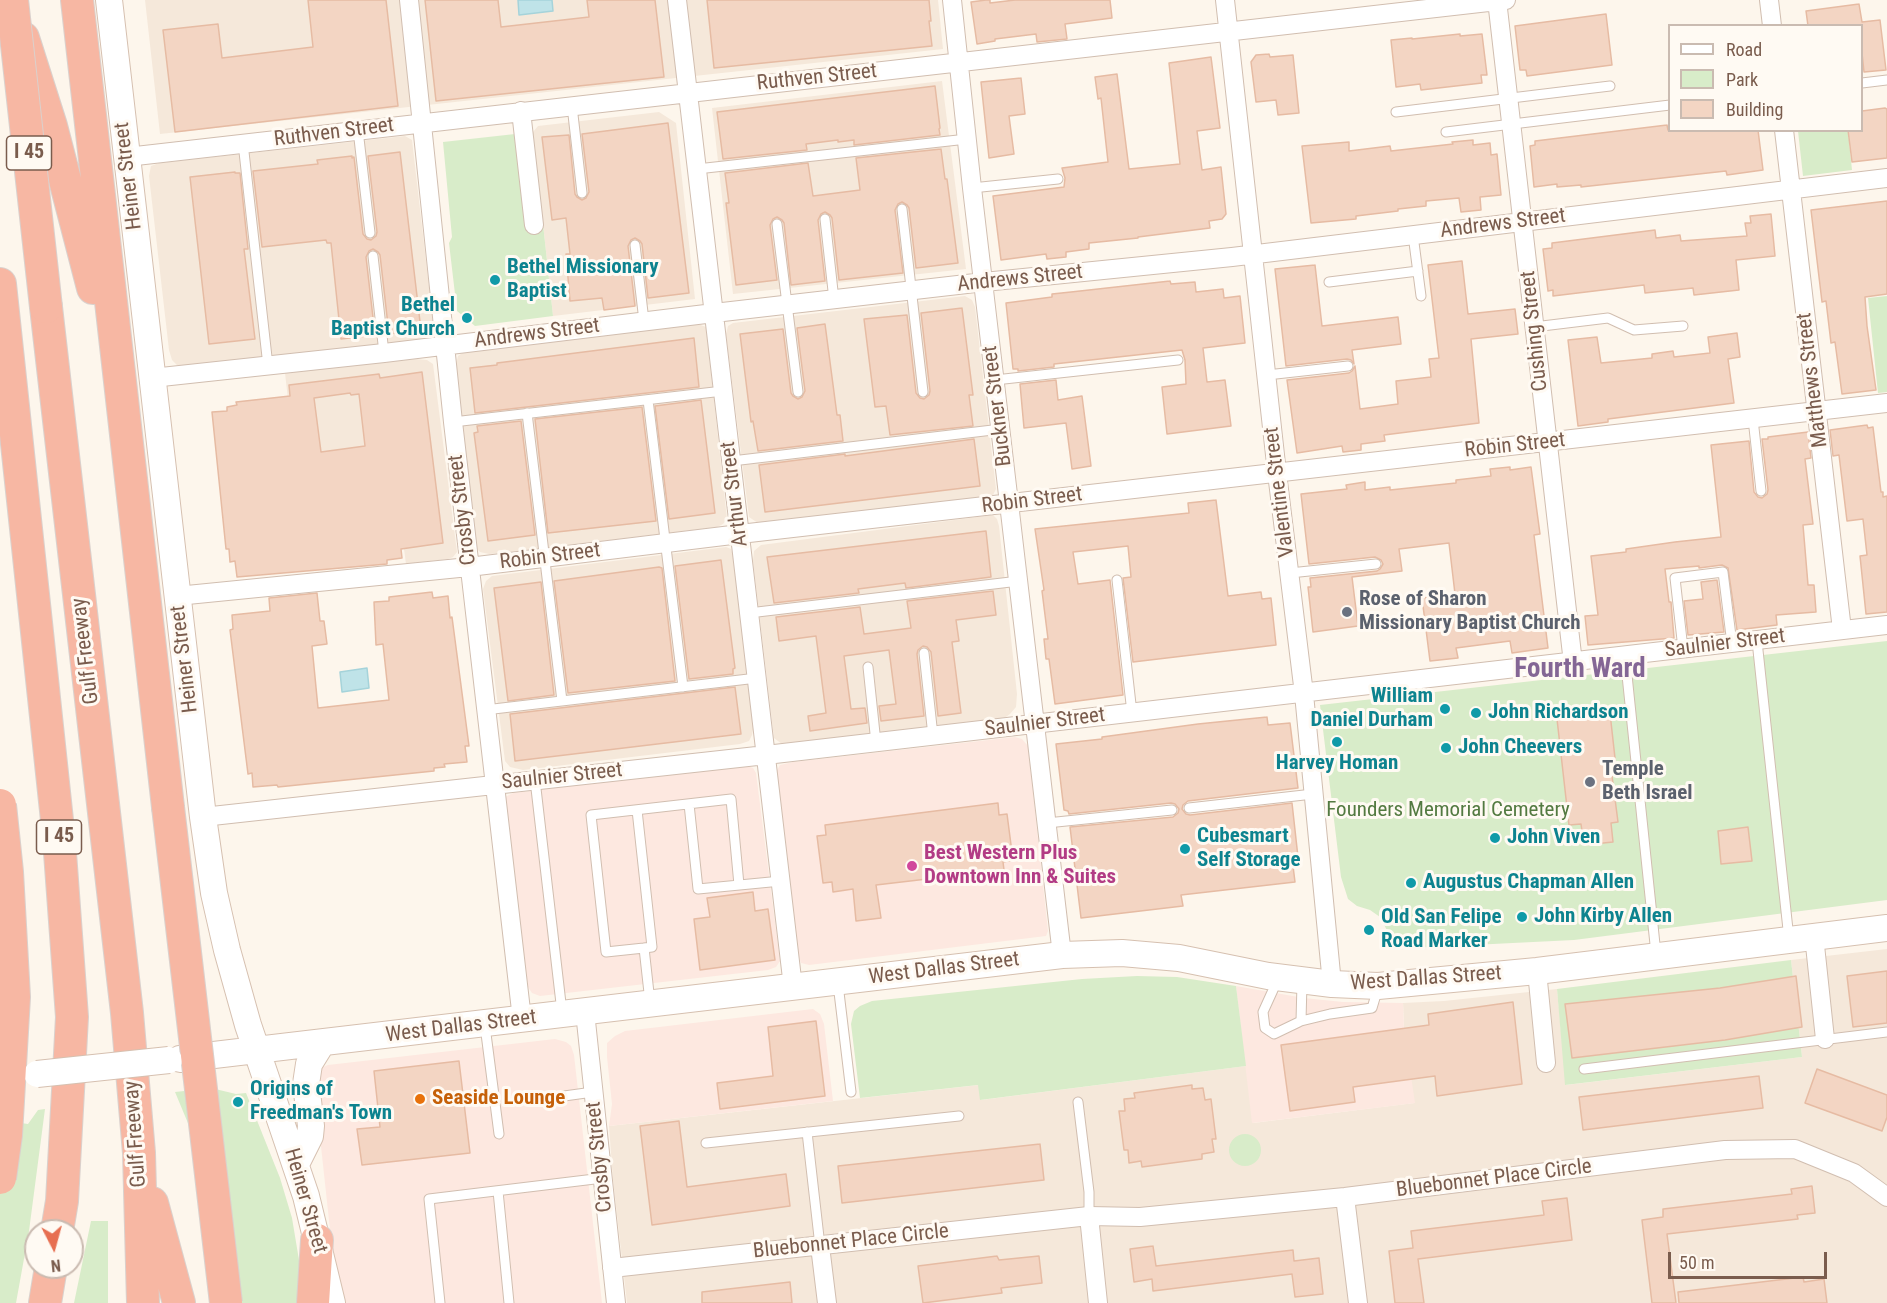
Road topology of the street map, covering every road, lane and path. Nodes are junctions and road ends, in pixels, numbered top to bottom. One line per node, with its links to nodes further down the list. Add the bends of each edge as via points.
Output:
1 (12, 0): 70 (highway, via 51,126); 155 (highway, Gulf Freeway / I 45, bridge, via 127,1013)
2 (77, 0): 70 (highway)
3 (109, 0): 29 (main road, Heiner Street)
4 (409, 0): 22 (street, Crosby Street)
5 (677, 0): 16 (street, Arthur Street)
6 (952, 0): 12 (street, Buckner Street)
7 (1225, 0): 11 (street, Valentine Street)
8 (1500, 0): 11 (street, Ruthven Street); 17 (street, Cushing Street)
9 (1769, 0): 10 (street)
10 (1772, 24)
11 (1229, 32): 12 (street, Ruthven Street); 44 (street, Valentine Street)
12 (959, 62): 16 (street, Ruthven Street); 27 (street, Buckner Street)
13 (1887, 80): 14 (lane)
14 (1863, 83)
15 (1610, 86): 17 (lane)
16 (688, 92): 19 (street, Ruthven Street); 30 (street, Arthur Street)
17 (1508, 98): 21 (lane); 23 (street, Cushing Street)
18 (1668, 105): 23 (lane)
19 (572, 106): 20 (street, Ruthven Street); 35 (lane)
20 (521, 111): 22 (street, Ruthven Street); 40 (street)
21 (1396, 112)
22 (422, 123): 24 (street, Ruthven Street); 58 (street, Crosby Street)
23 (1511, 124): 25 (lane); 38 (street, Cushing Street)
24 (358, 130): 28 (street, Ruthven Street); 41 (lane)
25 (1446, 132)
26 (1784, 132): 34 (street, Matthews Street)
27 (967, 139): 30 (lane); 33 (street, Buckner Street)
28 (243, 143): 29 (street, Ruthven Street); 61 (lane)
29 (127, 157): 64 (main road, Heiner Street)
30 (697, 169): 54 (street, Arthur Street)
31 (1887, 178): 34 (street, Andrews Street)
32 (1058, 179): 33 (lane)
33 (972, 188): 47 (street, Buckner Street)
34 (1791, 189): 38 (street, Andrews Street); 72 (street, Matthews Street)
35 (582, 193)
36 (902, 209): 50 (lane)
37 (825, 219): 52 (lane)
38 (1522, 222): 42 (street, Andrews Street); 57 (street, Cushing Street)
39 (777, 224): 53 (lane)
40 (534, 225)
41 (370, 233)
42 (1413, 235): 44 (street, Andrews Street); 46 (lane)
43 (635, 244): 55 (lane)
44 (1254, 254): 47 (street, Andrews Street); 63 (street, Valentine Street)
45 (373, 256): 59 (lane)
46 (1418, 272): 48 (lane); 51 (lane)
47 (984, 282): 50 (street, Andrews Street); 65 (street, Buckner Street)
48 (1329, 282)
49 (0, 284): 163 (highway, I 45, via 59,839 72,1017)
50 (912, 291): 52 (street, Andrews Street); 68 (lane)
51 (1420, 296)
52 (834, 300): 53 (street, Andrews Street)
53 (787, 306): 54 (street, Andrews Street); 67 (lane)
54 (714, 313): 55 (street, Andrews Street); 66 (street, Arthur Street)
55 (644, 321): 58 (street, Andrews Street)
56 (1683, 326): 57 (lane, via 1634,330 1608,318)
57 (1534, 327): 77 (street, Cushing Street)
58 (445, 345): 59 (street, Andrews Street); 75 (street, Crosby Street)
59 (384, 353): 61 (street, Andrews Street)
60 (1178, 360): 65 (lane)
61 (268, 366): 64 (street, Andrews Street)
62 (1348, 366): 63 (lane)
63 (1267, 375): 79 (street, Valentine Street)
64 (152, 378): 90 (main road, Heiner Street)
65 (995, 381): 76 (street, Buckner Street)
66 (723, 391): 69 (lane); 78 (street, Arthur Street)
67 (798, 392)
68 (923, 392)
69 (648, 400): 73 (lane); 83 (lane)
70 (122, 402): 172 (highway, bridge)
71 (1887, 403): 72 (street, Robin Street)
72 (1817, 411): 74 (street, Robin Street); 93 (street, Matthews Street)
73 (527, 414): 75 (lane); 84 (lane)
74 (1753, 419): 77 (street, Robin Street); 80 (lane)
75 (453, 422): 86 (street, Crosby Street)
76 (1001, 429): 78 (lane); 81 (street, Buckner Street)
77 (1548, 442): 79 (street, Robin Street); 99 (street, Cushing Street)
78 (732, 461): 82 (street, Arthur Street)
79 (1277, 473): 81 (street, Robin Street); 87 (street, Valentine Street)
80 (1761, 491)
81 (1010, 504): 82 (street, Robin Street); 89 (street, Buckner Street)
82 (740, 534): 83 (street, Robin Street); 91 (street, Arthur Street)
83 (665, 543): 84 (street, Robin Street); 102 (lane)
84 (544, 558): 86 (street, Robin Street); 104 (lane)
85 (1376, 564): 87 (lane)
86 (469, 567): 90 (street, Robin Street); 105 (street, Crosby Street)
87 (1290, 573): 103 (street, Valentine Street)
88 (1116, 580): 106 (lane)
89 (1019, 581): 91 (lane); 107 (street, Buckner Street)
90 (177, 596): 119 (main road, Heiner Street)
91 (750, 613): 101 (street, Arthur Street)
92 (1887, 625): 93 (street, Saulnier Street)
93 (1842, 630): 94 (street, Saulnier Street)
94 (1757, 641): 95 (street, Saulnier Street); 125 (lane)
95 (1732, 644): 96 (street, Saulnier Street); 96 (lane, via 1723,572 1704,574 1675,578)
96 (1683, 650): 98 (street, Saulnier Street)
97 (924, 653): 108 (lane)
98 (1625, 656): 99 (street, Saulnier Street); 128 (lane)
99 (1572, 663): 103 (street, Saulnier Street)
100 (868, 667): 109 (lane)
101 (757, 678): 102 (lane); 110 (street, Arthur Street)
102 (683, 687): 104 (lane)
103 (1304, 694): 106 (street, Saulnier Street); 113 (street, Valentine Street)
104 (562, 700): 105 (lane)
105 (485, 710): 112 (street, Crosby Street)
106 (1132, 713): 107 (street, Saulnier Street)
107 (1035, 724): 108 (street, Saulnier Street); 120 (street, Buckner Street)
108 (933, 736): 109 (street, Saulnier Street)
109 (876, 743): 110 (street, Saulnier Street)
110 (766, 755): 111 (street, Saulnier Street); 121 (street, Arthur Street)
111 (535, 780): 112 (street, Saulnier Street); 136 (lane)
112 (494, 784): 119 (street, Saulnier Street); 137 (street, Crosby Street)
113 (1313, 794): 116 (lane); 132 (street, Valentine Street)
114 (689, 804): 117 (lane); 122 (lane, via 698,889); 122 (lane, via 731,799)
115 (0, 805): 157 (highway, bridge, via 14,997)
116 (1190, 808)
117 (637, 810): 126 (lane, via 652,947); 126 (lane, via 591,815 606,952)
118 (1172, 810): 120 (lane)
119 (203, 817): 143 (main road, Heiner Street, via 227,950)
120 (1047, 823): 127 (street, Buckner Street)
121 (781, 881): 122 (lane); 134 (street, Arthur Street)
122 (739, 885)
123 (1887, 928): 124 (main road, West Dallas Street)
124 (1814, 936): 125 (main road, West Dallas Street); 141 (street)
125 (1789, 939): 128 (main road, West Dallas Street)
126 (645, 948): 135 (lane)
127 (1062, 955): 130 (main road, West Dallas Street, via 1122,953 1179,958); 131 (main road, West Dallas Street)
128 (1656, 956): 129 (main road, West Dallas Street)
129 (1537, 971): 133 (main road, West Dallas Street); 144 (street)
130 (1291, 979): 132 (main road, West Dallas Street); 138 (lane); 138 (lane, via 1263,1012 1265,1028 1274,1035)
131 (838, 982): 134 (main road, West Dallas Street); 148 (lane)
132 (1332, 984): 133 (main road, West Dallas Street)
133 (1378, 986): 138 (lane, via 1372,1008)
134 (794, 987): 135 (main road, West Dallas Street)
135 (650, 1004): 136 (main road, West Dallas Street)
136 (574, 1013): 137 (main road, West Dallas Street); 147 (street, Crosby Street)
137 (522, 1019): 139 (main road, West Dallas Street)
138 (1301, 1021)
139 (485, 1024): 142 (main road, West Dallas Street); 153 (lane)
140 (1887, 1032): 141 (lane)
141 (1825, 1039): 145 (lane)
142 (322, 1043): 143 (main road, West Dallas Street); 156 (main road, via 309,1064 306,1084 310,1136)
143 (257, 1051): 146 (main road, West Dallas Street, bridge); 156 (main road, Heiner Street)
144 (1546, 1064)
145 (1584, 1069)
146 (0, 1079)
147 (593, 1092): 149 (lane); 158 (street, Crosby Street)
148 (851, 1092)
149 (557, 1097)
150 (1078, 1102): 162 (lane)
151 (959, 1116): 152 (lane)
152 (807, 1132): 154 (lane); 165 (lane)
153 (499, 1134)
154 (706, 1143)
155 (139, 1153): 169 (highway, Gulf Freeway / I 45); 170 (highway); 171 (highway)
156 (296, 1164): 164 (main road, Heiner Street)
157 (0, 1178)
158 (603, 1179): 159 (lane); 166 (street, Crosby Street)
159 (498, 1191): 175 (lane, via 429,1198); 176 (lane)
160 (1345, 1197): 161 (street, Bluebonnet Place Circle, via 1725,1150 1795,1149 1854,1173); 162 (street, Bluebonnet Place Circle, via 1140,1217); 180 (street)
161 (1887, 1197)
162 (1089, 1216): 165 (street, Bluebonnet Place Circle); 179 (street)
163 (59, 1219)
164 (317, 1240): 173 (highway); 174 (main road, Heiner Street)
165 (820, 1246): 166 (street, Bluebonnet Place Circle); 178 (street)
166 (612, 1268): 177 (street, Crosby Street)
167 (49, 1279): 168 (highway)
168 (45, 1303)
169 (143, 1303)
170 (158, 1303)
171 (179, 1303)
172 (226, 1303)
173 (313, 1303)
174 (332, 1303)
175 (440, 1303)
176 (509, 1303)
177 (616, 1303)
178 (827, 1303)
179 (1098, 1303)
180 (1358, 1303)

